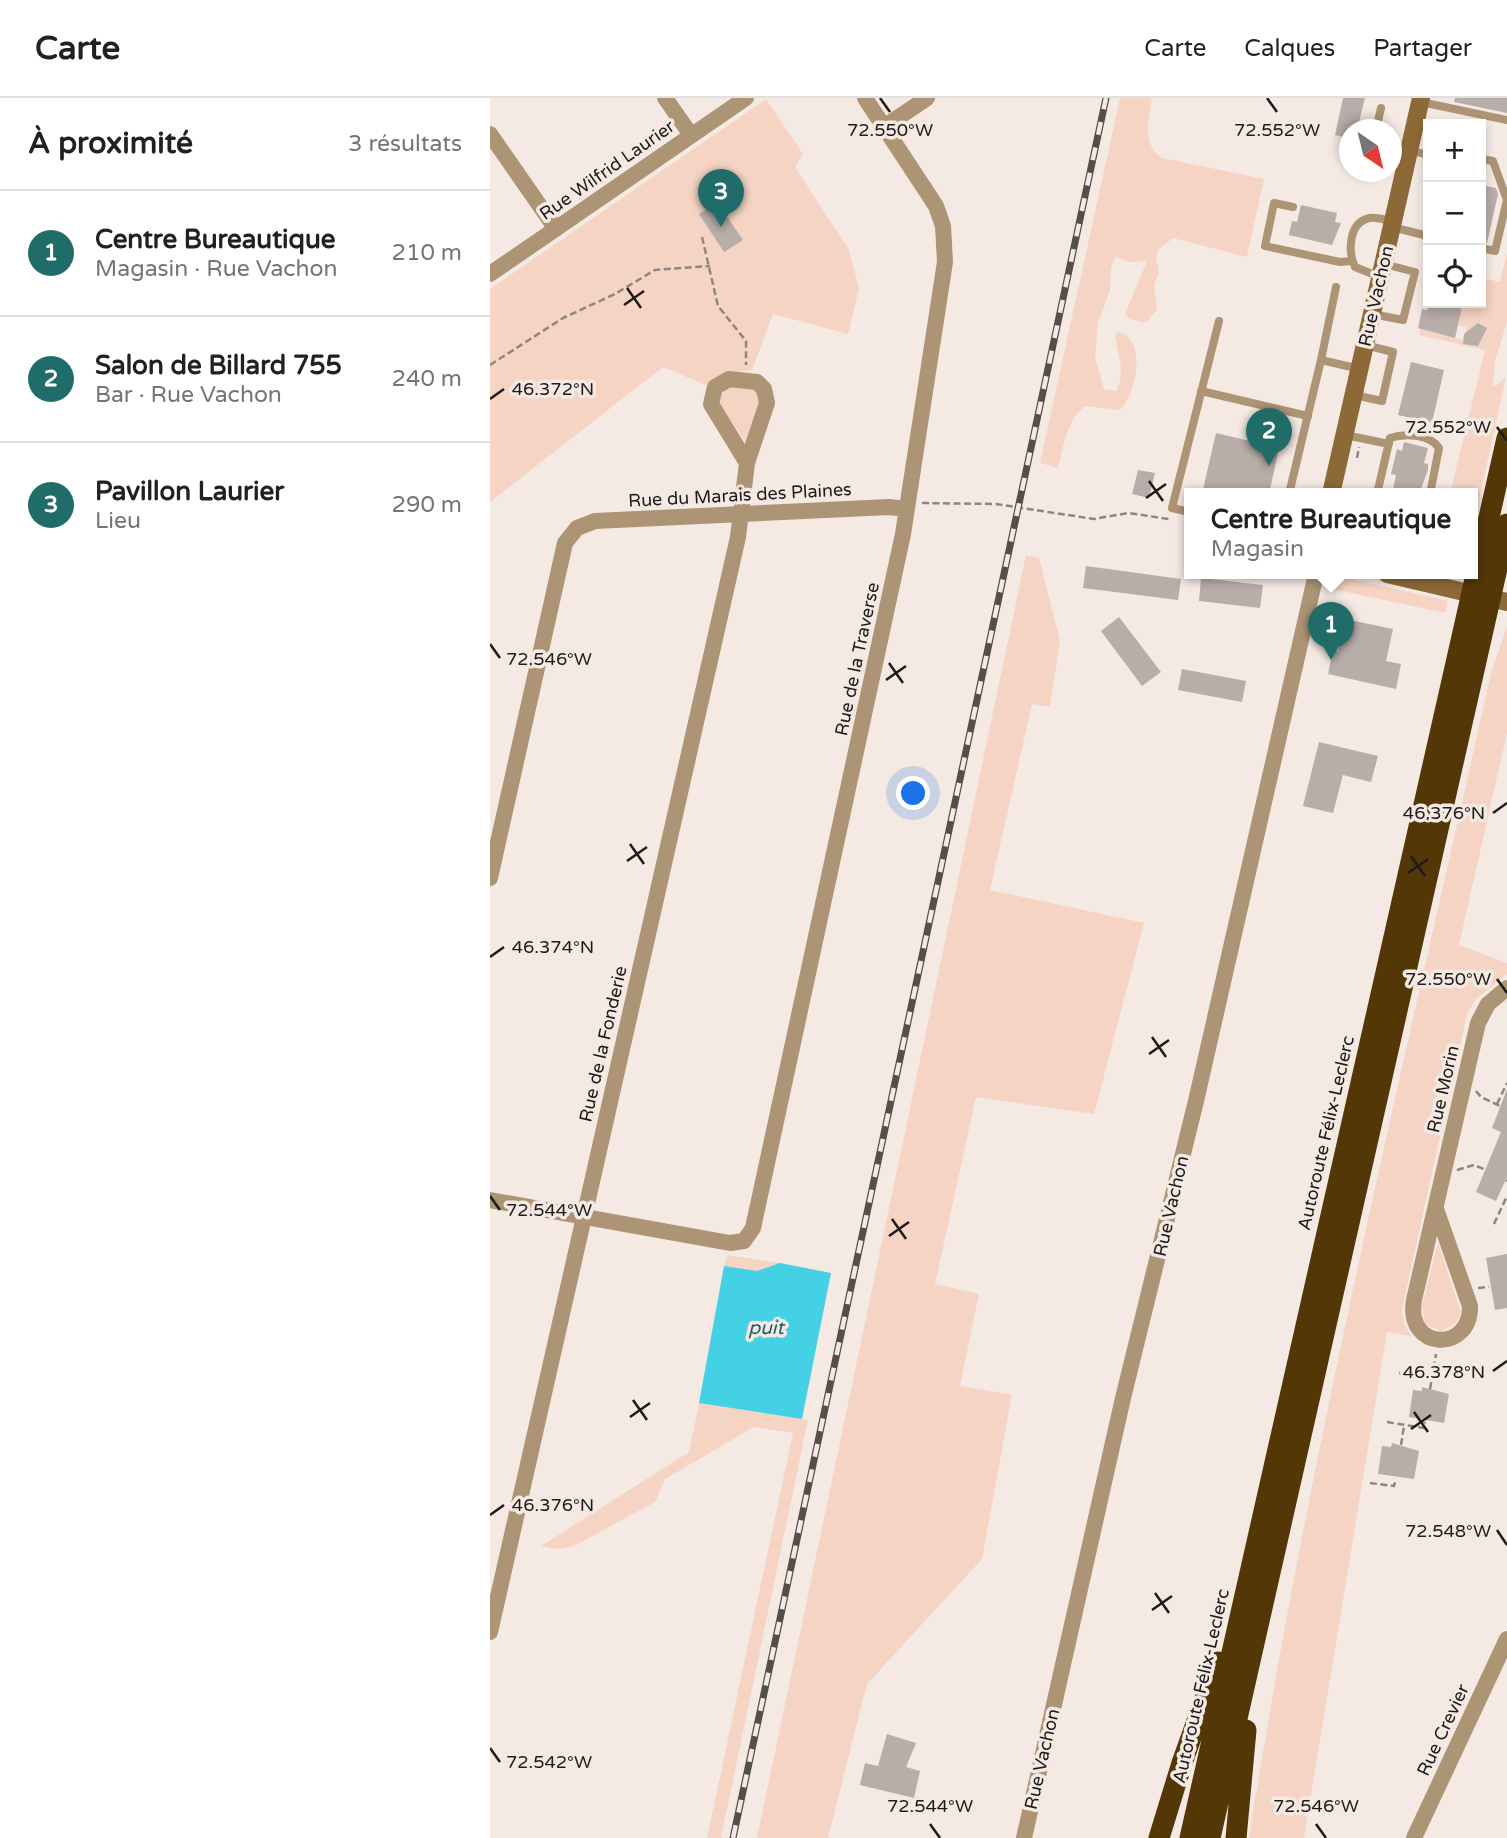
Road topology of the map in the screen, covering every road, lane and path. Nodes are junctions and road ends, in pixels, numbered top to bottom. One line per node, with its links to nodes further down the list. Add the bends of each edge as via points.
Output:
1 (665, 98): 11 (street)
2 (746, 98): 11 (street, Rue Wilfrid Laurier)
3 (865, 98): 9 (street, Rue de la Traverse)
4 (927, 98): 9 (street)
5 (1420, 100): 8 (lane); 12 (street, Rue Vachon)
6 (1381, 108): 7 (lane)
7 (1378, 119)
8 (1507, 120)
9 (884, 127): 44 (street, Rue de la Traverse, via 936,206 945,238)
10 (490, 134): 17 (street)
11 (691, 135): 17 (street, Rue Wilfrid Laurier)
12 (1403, 153): 13 (lane); 16 (street, Rue Vachon)
13 (1423, 155)
14 (1486, 160): 20 (lane, via 1493,162 1507,200 1495,251)
15 (1293, 207): 21 (lane, via 1274,203 1265,246)
16 (1392, 224): 18 (lane); 21 (lane, via 1370,218 1359,224 1352,237); 23 (street, Rue Vachon)
17 (555, 229): 24 (street, Rue Wilfrid Laurier)
18 (1423, 234)
19 (702, 237): 22 (path)
20 (1486, 249)
21 (1352, 261): 23 (lane, via 1359,271)
22 (710, 266): 30 (path, via 655,270 563,318); 32 (path, via 718,306 746,341)
23 (1382, 270): 26 (street, Rue Vachon); 26 (lane, via 1415,272 1403,320)
24 (490, 274)
25 (1336, 287): 29 (lane)
26 (1372, 314): 28 (street, Rue Vachon)
27 (1219, 321): 33 (lane)
28 (1365, 345): 31 (street, Rue Vachon); 34 (lane, via 1393,352 1387,381 1382,401)
29 (1321, 360): 31 (lane); 35 (lane)
30 (490, 365)
31 (1360, 369): 34 (street, Rue Vachon)
32 (744, 379): 39 (street, Rue de la Fonderie, via 760,384 767,399); 39 (street, via 722,382 715,387 711,401)
33 (1200, 391): 35 (lane); 45 (lane, via 1172,508)
34 (1354, 395): 36 (street, Rue Vachon)
35 (1308, 416): 40 (lane)
36 (1345, 435): 38 (lane); 41 (street, Rue Vachon)
37 (1507, 438): 51 (highway, Autoroute Félix-Leclerc)
38 (1389, 444): 42 (lane); 43 (lane, via 1390,438 1402,433 1438,445)
39 (747, 463): 46 (street, Rue de la Fonderie)
40 (1290, 488)
41 (1333, 488)
42 (1378, 488)
43 (1432, 488)
44 (914, 506): 46 (street, Rue du Marais des Plaines); 47 (path, via 996,504 1094,519 1131,513); 63 (street, Rue de la Traverse, via 751,1234 744,1241 730,1243)
45 (1184, 511)
46 (741, 515): 54 (street, Rue du Marais des Plaines, via 595,521 577,528 565,543); 63 (street, Rue de la Fonderie)
47 (1174, 520)
48 (1507, 524): 51 (highway, Autoroute Félix-Leclerc)
49 (1314, 579): 81 (street, Rue Vachon)
50 (1408, 579): 52 (street)
51 (1485, 579): 53 (highway, Autoroute Félix-Leclerc)
52 (1507, 602)
53 (1477, 613): 77 (highway, Autoroute Félix-Leclerc); 80 (highway, Autoroute Félix-Leclerc)
54 (490, 878)
55 (1507, 988): 62 (street, Rue Morin, via 1488,1004 1478,1023)
56 (1507, 1083): 57 (path, via 1498,1105)
57 (1474, 1089)
58 (1484, 1169): 59 (path, via 1475,1165)
59 (1455, 1171)
60 (1507, 1196): 64 (path)
61 (490, 1200): 63 (street)
62 (1436, 1209): 62 (street, Rue Morin, via 1412,1317 1421,1332 1438,1340 1460,1333 1471,1311)
63 (584, 1217): 78 (street, Rue de la Fonderie)
64 (1494, 1224)
65 (1489, 1287): 66 (path)
66 (1476, 1289)
67 (1437, 1349): 69 (path)
68 (1399, 1373): 69 (path)
69 (1432, 1378): 70 (path)
70 (1430, 1389)
71 (1387, 1422): 73 (path)
72 (1425, 1422): 73 (path, via 1424,1428)
73 (1404, 1426): 74 (path)
74 (1401, 1445)
75 (1395, 1479): 76 (path, via 1394,1486)
76 (1370, 1483)
77 (1249, 1578): 82 (highway); 83 (highway, Autoroute Félix-Leclerc)
78 (490, 1632)
79 (1507, 1639): 86 (street, Rue Crevier)
80 (1254, 1644): 84 (highway, Autoroute Félix-Leclerc); 85 (highway)
81 (1024, 1838)
82 (1159, 1838)
83 (1190, 1838)
84 (1210, 1838)
85 (1236, 1838)
86 (1414, 1838)

